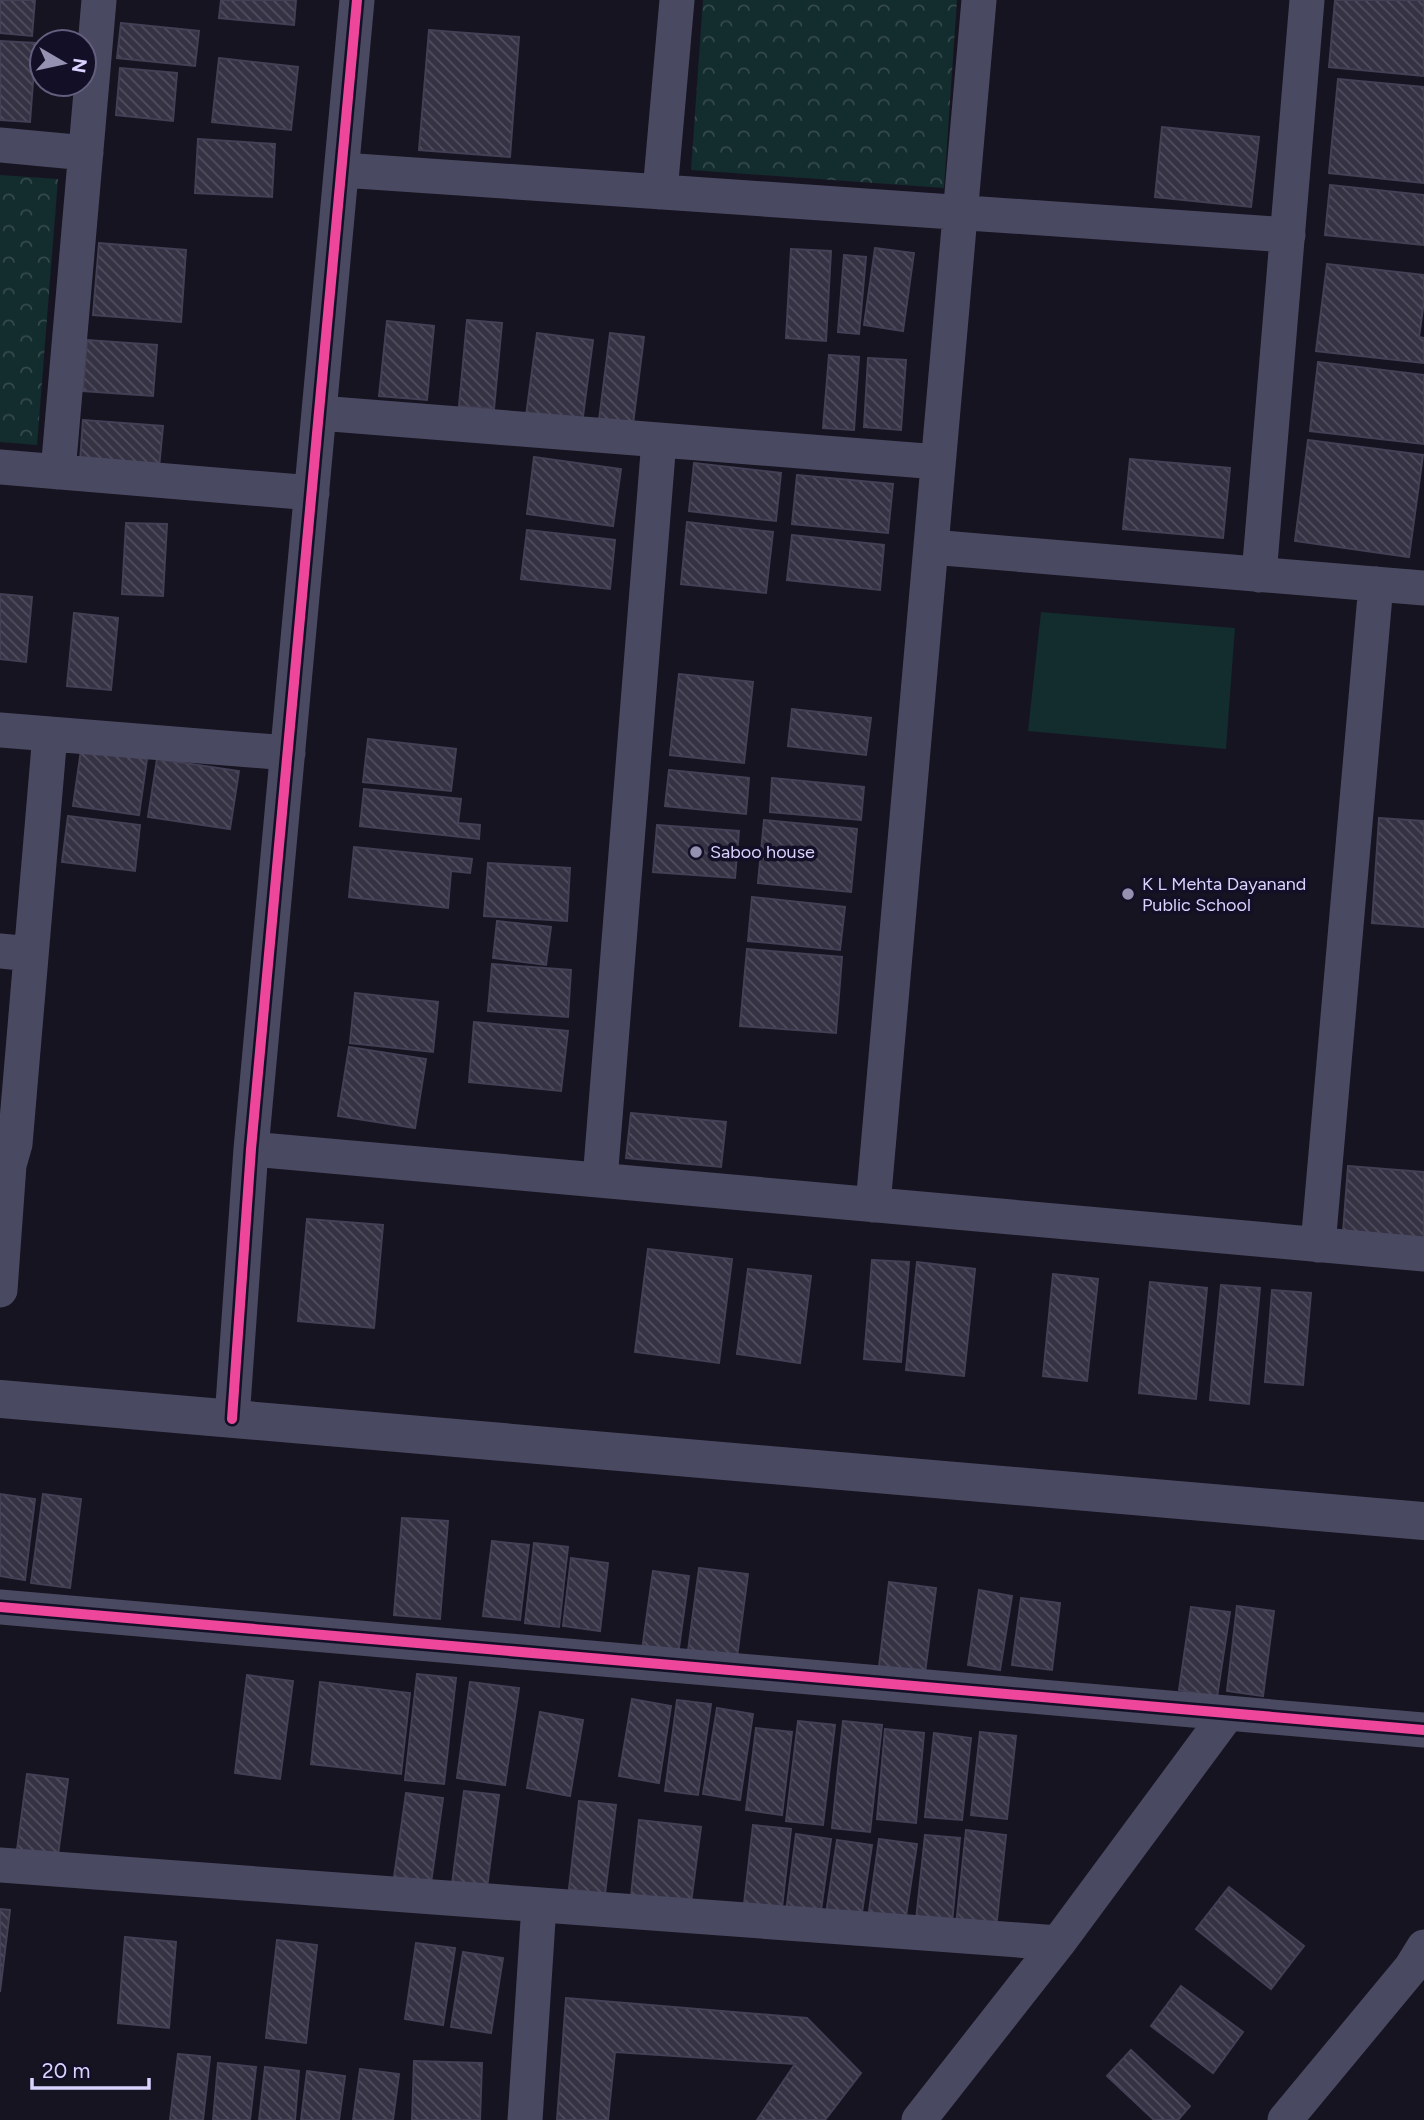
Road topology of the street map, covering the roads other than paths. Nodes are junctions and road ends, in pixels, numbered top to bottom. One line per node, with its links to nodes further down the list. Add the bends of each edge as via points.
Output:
1 (99, 0): 7 (street)
2 (357, 0): 8 (street)
3 (677, 0): 9 (street)
4 (978, 0): 10 (street)
5 (1307, 0): 11 (street)
6 (0, 145): 7 (street)
7 (86, 153): 16 (street)
8 (342, 170): 9 (street); 12 (street)
9 (660, 191): 10 (street)
10 (960, 212): 11 (street); 14 (street)
11 (1288, 235): 19 (street)
12 (319, 413): 13 (street); 17 (street)
13 (659, 440): 14 (street); 28 (street)
14 (938, 462): 18 (street)
15 (0, 467): 16 (street)
16 (58, 472): 17 (street)
17 (312, 493): 24 (street)
18 (931, 547): 19 (street); 29 (street)
19 (1259, 575): 20 (street)
20 (1376, 584): 21 (street); 30 (street)
21 (1424, 588)
22 (0, 730): 23 (street)
23 (50, 734): 24 (street); 25 (street)
24 (288, 753): 26 (street)
25 (16, 952): 27 (street, via 15,1144)
26 (251, 1149): 28 (street); 34 (street)
27 (4, 1169): 32 (street)
28 (600, 1180): 29 (street)
29 (873, 1205): 30 (street)
30 (1318, 1245): 31 (street)
31 (1424, 1254)
32 (0, 1290)
33 (0, 1399): 34 (street)
34 (232, 1419): 35 (street)
35 (1424, 1521)
36 (0, 1607): 37 (street)
37 (1228, 1713): 38 (street); 41 (street)
38 (1424, 1730)
39 (0, 1865): 40 (street)
40 (539, 1905): 41 (street); 43 (street)
41 (1058, 1943): 44 (street)
42 (1424, 1947): 45 (street)
43 (525, 2120)
44 (919, 2120)
45 (1285, 2120)

